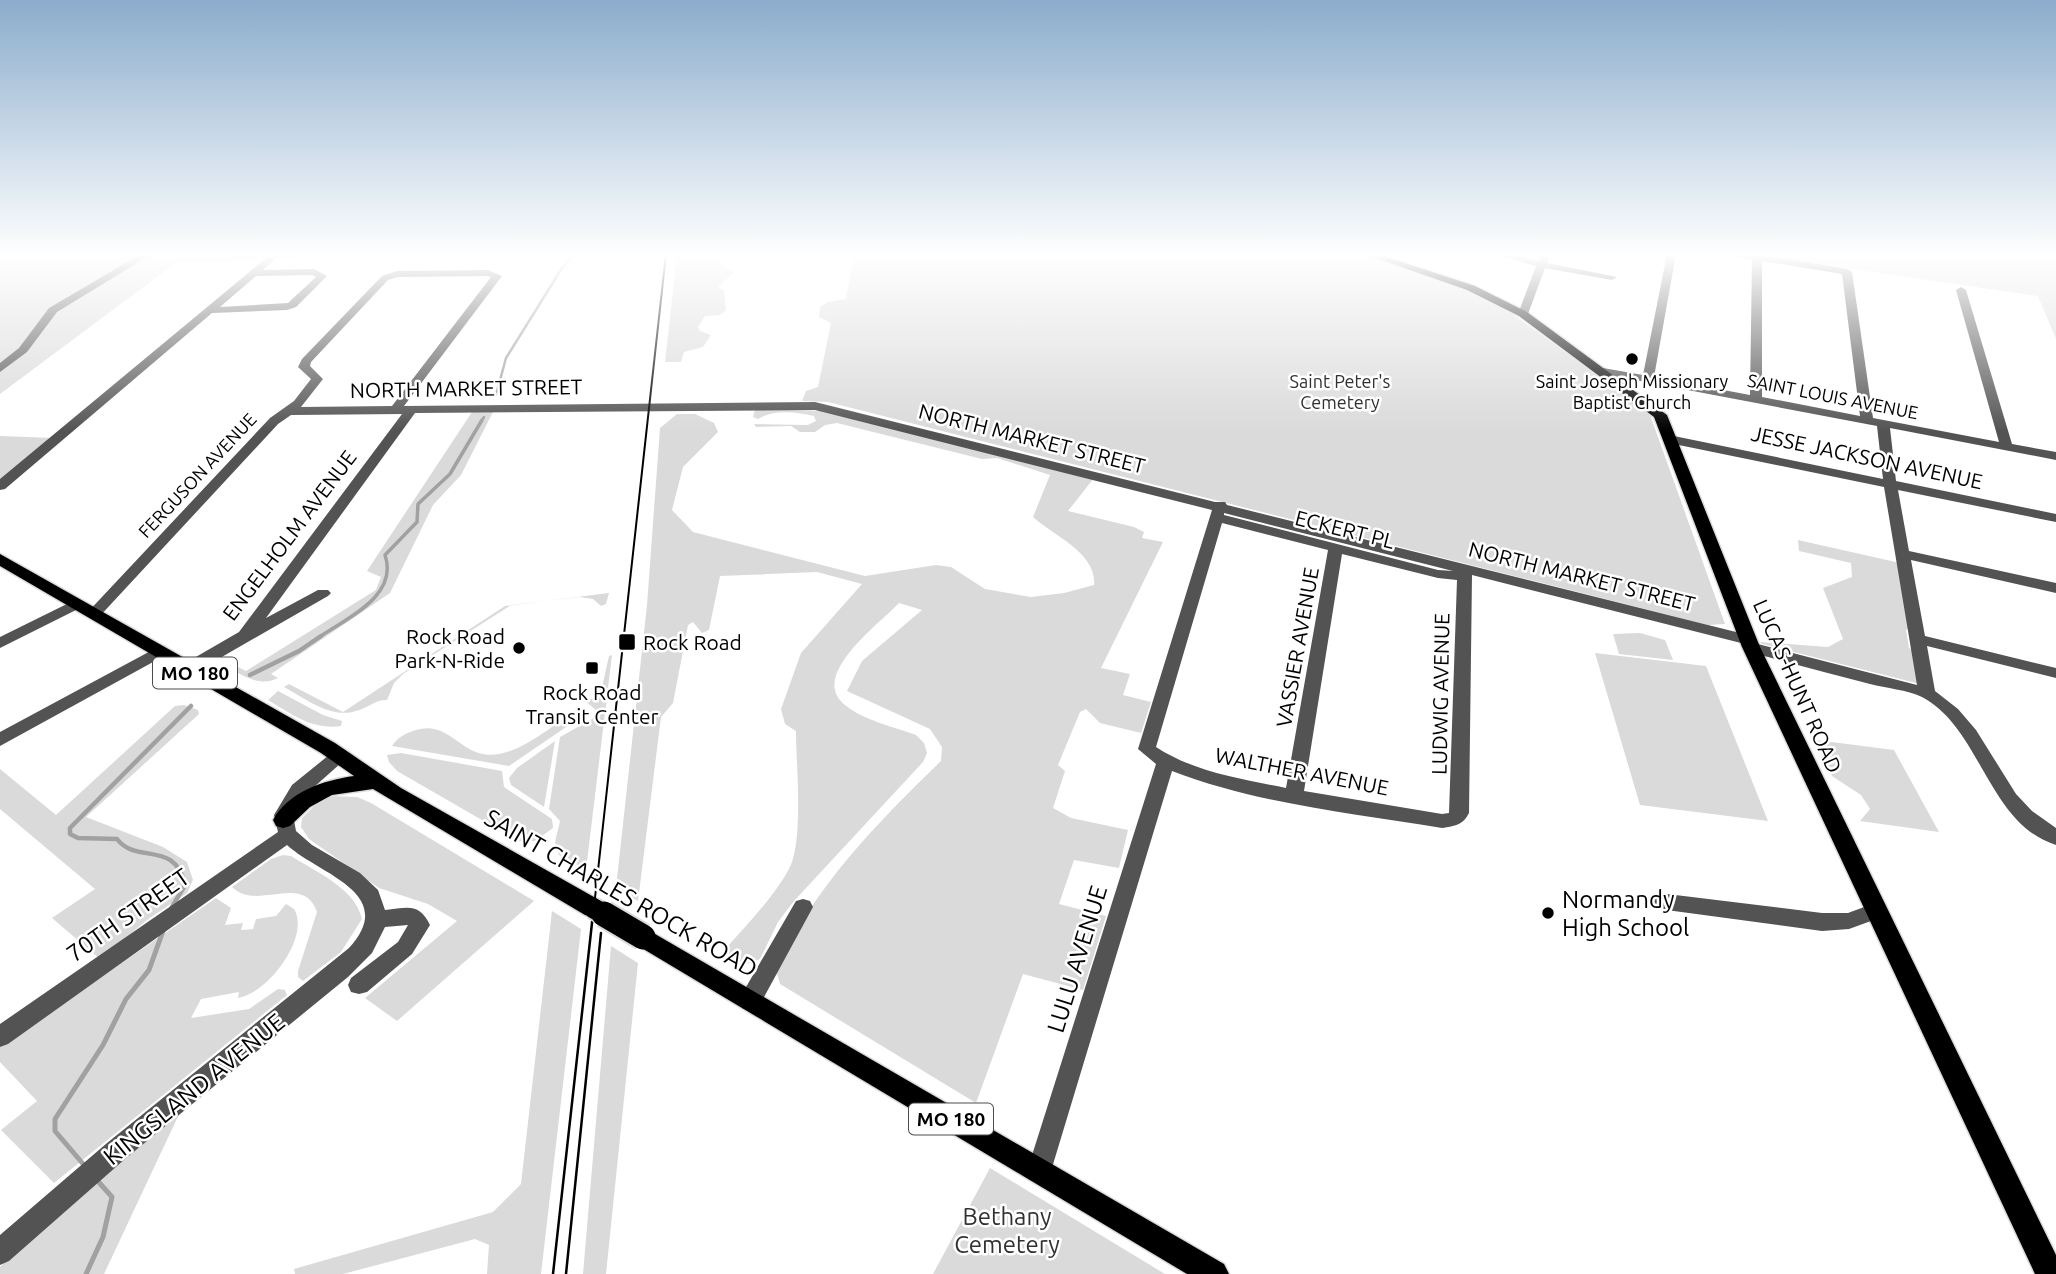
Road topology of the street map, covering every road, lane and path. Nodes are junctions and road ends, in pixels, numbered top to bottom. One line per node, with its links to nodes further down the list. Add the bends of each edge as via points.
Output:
1 (50, 313): 10 (street, via 23,350)
2 (205, 313): 23 (street)
3 (354, 313): 16 (street, FERGUSON AVENUE, via 306,361 304,367 316,376 316,382)
4 (465, 313): 14 (street, FERGUSON AVENUE)
5 (1660, 313): 12 (street)
6 (1757, 313): 13 (street)
7 (1853, 313): 17 (street)
8 (1968, 313): 20 (street)
9 (1523, 314): 11 (main road, LUCAS-HUNT ROAD)
10 (0, 369)
11 (1603, 371): 12 (street, SAINT LOUIS AVENUE); 19 (main road, LUCAS-HUNT ROAD, via 1655,409)
12 (1648, 378): 13 (street, SAINT LOUIS AVENUE)
13 (1756, 399): 17 (street, SAINT LOUIS AVENUE)
14 (395, 410): 15 (street, NORTH MARKET STREET); 16 (street, NORTH MARKET STREET)
15 (411, 410): 24 (street, NORTH MARKET STREET, via 815,406); 34 (street, ENGELHOLM AVENUE)
16 (290, 411): 33 (street, FERGUSON AVENUE, via 274,421)
17 (1867, 420): 18 (street, SAINT LOUIS AVENUE)
18 (1883, 423): 20 (street, SAINT LOUIS AVENUE); 22 (street)
19 (1669, 439): 22 (street, JESSE JACKSON AVENUE); 37 (main road, LUCAS-HUNT ROAD)
20 (2007, 447): 21 (street, SAINT LOUIS AVENUE)
21 (2056, 456)
22 (1890, 484): 25 (street, JESSE JACKSON AVENUE); 27 (street)
23 (0, 486)
24 (1218, 511): 26 (street, ECKERT PL); 29 (street, NORTH MARKET STREET); 44 (street, WALTHER AVENUE, via 1147,749)
25 (2056, 518)
26 (1336, 548): 29 (street, ECKERT PL, via 1438,574); 46 (street, VASSIER AVENUE)
27 (1904, 554): 30 (street); 35 (street)
28 (0, 559): 32 (main road, SAINT CHARLES ROCK ROAD / MO 180)
29 (1465, 572): 37 (street, NORTH MARKET STREET); 47 (street, LUDWIG AVENUE, via 1461,813)
30 (2056, 588)
31 (323, 593): 34 (street)
32 (77, 604): 33 (main road, SAINT CHARLES ROCK ROAD / MO 180); 36 (street)
33 (94, 614): 38 (main road, SAINT CHARLES ROCK ROAD / MO 180)
34 (245, 636): 39 (street, ENGELHOLM AVENUE)
35 (1918, 639): 40 (street); 41 (street)
36 (0, 643)
37 (1749, 643): 41 (street, NORTH MARKET STREET); 52 (main road, LUCAS-HUNT ROAD)
38 (158, 652): 39 (main road, SAINT CHARLES ROCK ROAD / MO 180); 42 (street)
39 (188, 669): 43 (main road, SAINT CHARLES ROCK ROAD / MO 180)
40 (2056, 673)
41 (1927, 693): 49 (street, via 1970,734 1994,778 2025,817)
42 (0, 740)
43 (340, 756): 45 (main road, SAINT CHARLES ROCK ROAD / MO 180); 48 (street, via 297,790 286,807)
44 (1165, 764): 46 (street, WALTHER AVENUE); 57 (street, LULU AVENUE)
45 (376, 781): 48 (main road, via 348,783 311,795); 55 (main road, SAINT CHARLES ROCK ROAD / MO 180, bridge)
46 (1294, 795): 47 (street, WALTHER AVENUE, via 1441,821)
47 (1455, 819)
48 (285, 828): 53 (street, via 369,891 376,902); 56 (street, 70TH STREET, via 174,914)
49 (2056, 838)
50 (1659, 901): 52 (street, via 1822,922 1849,920)
51 (803, 907): 55 (street)
52 (1875, 911): 60 (main road, LUCAS-HUNT ROAD)
53 (377, 919): 54 (street, via 413,916 420,925 405,948); 58 (street, KINGSLAND AVENUE, via 372,934 346,965 82,1179)
54 (359, 985)
55 (750, 1001): 57 (main road, SAINT CHARLES ROCK ROAD / MO 180)
56 (0, 1037)
57 (1039, 1171): 59 (main road, SAINT CHARLES ROCK ROAD / MO 180)
58 (0, 1252)
59 (1214, 1274)
60 (2050, 1274)

